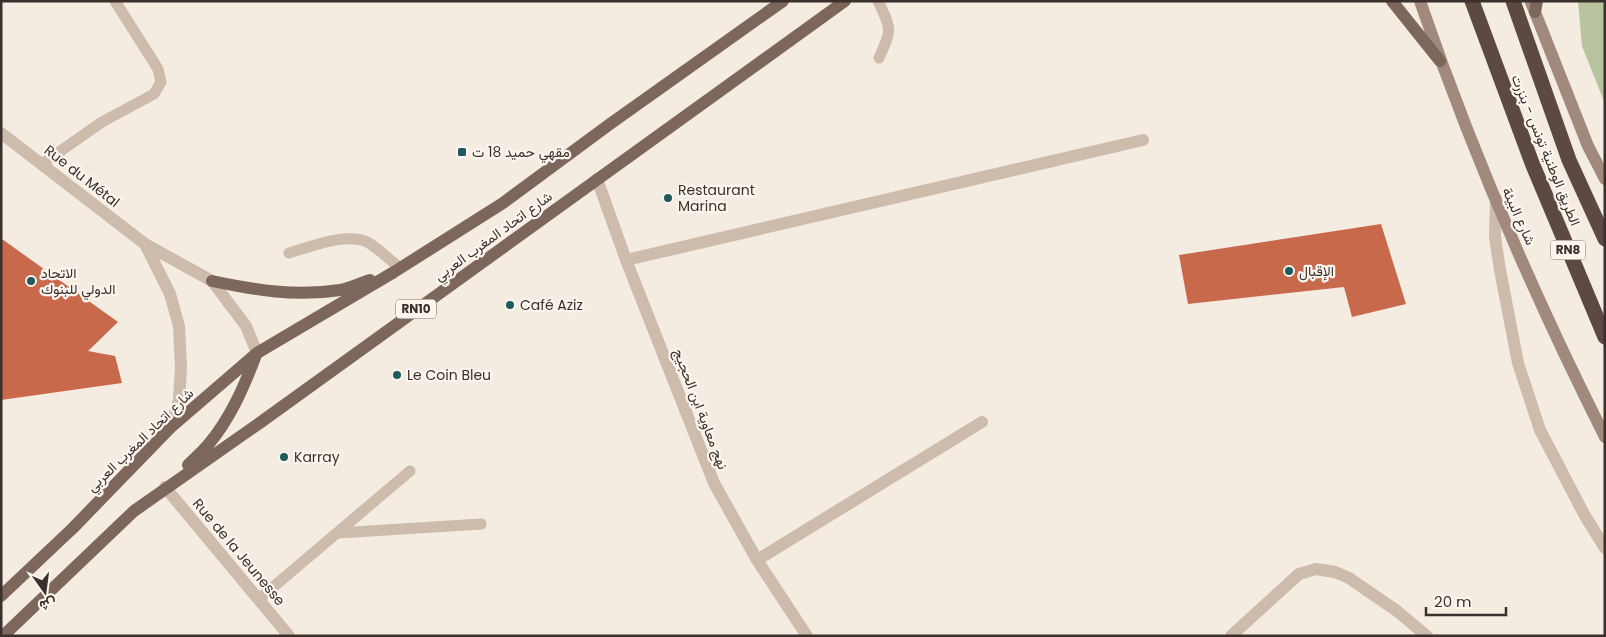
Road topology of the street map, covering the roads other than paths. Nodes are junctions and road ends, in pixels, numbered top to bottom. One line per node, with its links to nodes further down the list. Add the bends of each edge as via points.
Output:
1 (116, 1): 14 (lane, via 158,69 161,82 154,94 102,122)
2 (783, 1): 22 (main road, شارع اتحاد المغرب العربي, via 503,203)
3 (845, 1): 15 (main road, شارع اتحاد المغرب العربي / RN10)
4 (878, 1): 10 (lane, via 890,24)
5 (1392, 1): 11 (main road)
6 (1420, 1): 11 (main road, شارع البيئة)
7 (1472, 1): 24 (highway, الطريق الوطنية تونس - بنزرت / RN8, via 1532,163)
8 (1513, 1): 18 (highway, الطريق الوطنية تونس - بنزرت / RN8, via 1569,160)
9 (1534, 5): 16 (main road, via 1588,146)
10 (879, 58)
11 (1440, 61): 17 (main road, شارع البيئة)
12 (1, 133): 14 (street, Rue du Métal)
13 (1143, 140): 21 (street)
14 (42, 164): 19 (street, Rue du Métal)
15 (597, 179): 21 (street, نهج معاوية ابن الحجيج); 30 (main road, شارع اتحاد المغرب العربي / RN10)
16 (1605, 179)
17 (1496, 199): 28 (main road, شارع البيئة, via 1568,365); 33 (street, via 1495,236 1518,363 1540,430)
18 (1605, 239)
19 (145, 244): 23 (street, Rue du Métal); 27 (street, Rue du Métal, via 170,294 179,326 179,400)
20 (289, 253): 22 (lane, via 351,239 368,243)
21 (626, 260): 34 (street, نهج معاوية ابن الحجيج, via 714,483)
22 (397, 270): 23 (main road, via 341,290 299,294 265,292); 25 (main road, شارع اتحاد المغرب العربي)
23 (212, 281): 25 (street, Rue du Métal, via 246,326)
24 (1605, 337)
25 (257, 352): 27 (main road, شارع اتحاد المغرب العربي); 30 (main road, via 244,386 224,422 208,445)
26 (982, 422): 34 (street)
27 (170, 428): 35 (main road, شارع اتحاد المغرب العربي, via 73,528)
28 (1605, 437)
29 (410, 471): 32 (lane)
30 (165, 488): 36 (street, Rue de la Jeunesse); 37 (main road, شارع اتحاد المغرب العربي / RN10, via 134,511)
31 (481, 524): 32 (lane)
32 (338, 532): 36 (lane)
33 (1605, 548)
34 (757, 560): 39 (street, نهج معاوية ابن الحجيج)
35 (1, 596)
36 (259, 599): 38 (street, Rue de la Jeunesse)
37 (3, 636)
38 (289, 636)
39 (807, 636)
40 (1231, 636): 41 (street, via 1298,574 1316,569 1349,578)
41 (1427, 636)

